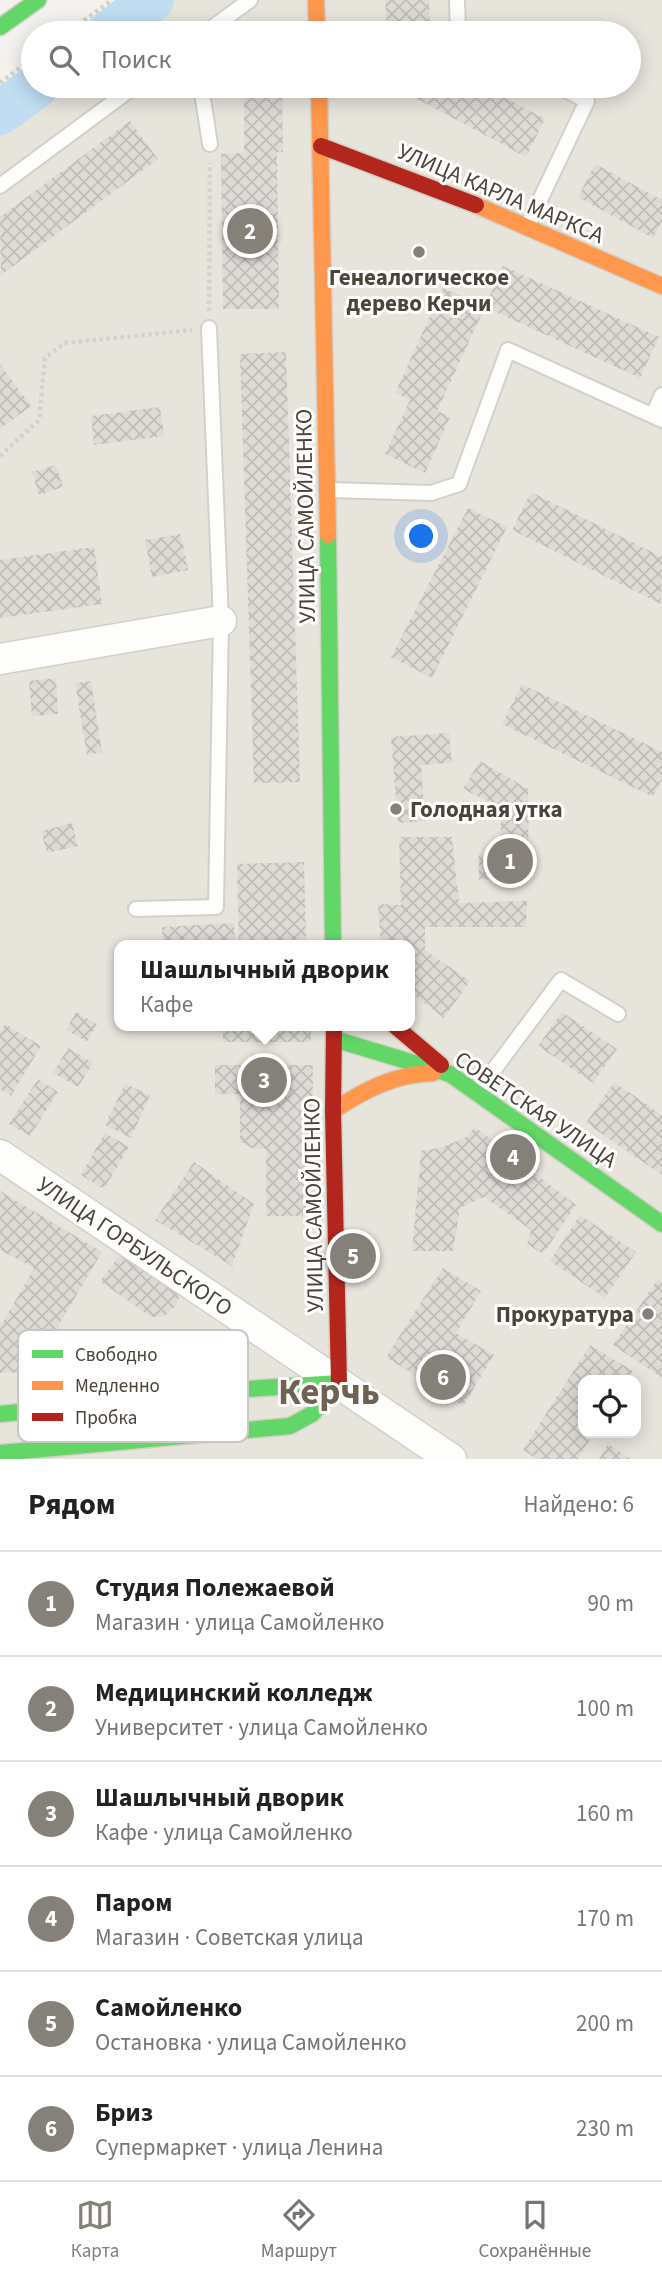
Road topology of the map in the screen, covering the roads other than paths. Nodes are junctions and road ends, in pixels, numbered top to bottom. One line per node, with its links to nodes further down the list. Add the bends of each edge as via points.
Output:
1 (38, 0): 8 (main road)
2 (250, 0): 5 (lane)
3 (457, 0): 7 (lane)
4 (310, 4): 6 (main road)
5 (221, 21)
6 (315, 21)
7 (458, 21)
8 (0, 27)
9 (119, 98): 15 (lane)
10 (203, 98): 13 (lane)
11 (319, 98): 14 (main road, УЛИЦА САМОЙЛЕНКО)
12 (579, 98): 16 (lane, via 586,102)
13 (210, 144)
14 (321, 146): 16 (main road, УЛИЦА КАРЛА МАРКСА); 21 (main road, УЛИЦА САМОЙЛЕНКО)
15 (0, 186)
16 (527, 227): 17 (main road, УЛИЦА КАРЛА МАРКСА)
17 (662, 285)
18 (209, 328): 22 (lane)
19 (662, 395): 20 (lane)
20 (657, 417): 21 (lane, via 508,350 459,484 432,493)
21 (328, 490): 25 (main road, УЛИЦА САМОЙЛЕНКО)
22 (221, 621): 23 (street); 24 (lane, via 216,907)
23 (0, 659)
24 (136, 909)
25 (334, 940)
26 (618, 1014): 30 (lane, via 561,980)
27 (401, 1031): 29 (main road)
28 (334, 1032): 29 (main road, СОВЕТСКАЯ УЛИЦА); 31 (main road, УЛИЦА САМОЙЛЕНКО)
29 (450, 1073): 30 (main road, СОВЕТСКАЯ УЛИЦА); 31 (main road, via 391,1078)
30 (477, 1092): 33 (main road, СОВЕТСКАЯ УЛИЦА)
31 (333, 1111): 34 (main road, УЛИЦА САМОЙЛЕНКО)
32 (0, 1156): 34 (street, УЛИЦА ГОРБУЛЬСКОГО)
33 (662, 1224)
34 (339, 1383): 35 (main road); 38 (main road, via 303,1421); 41 (street, УЛИЦА ГОРБУЛЬСКОГО)
35 (248, 1389)
36 (18, 1412): 37 (main road)
37 (0, 1414)
38 (248, 1430)
39 (118, 1442): 40 (main road)
40 (0, 1453)
41 (451, 1459)

